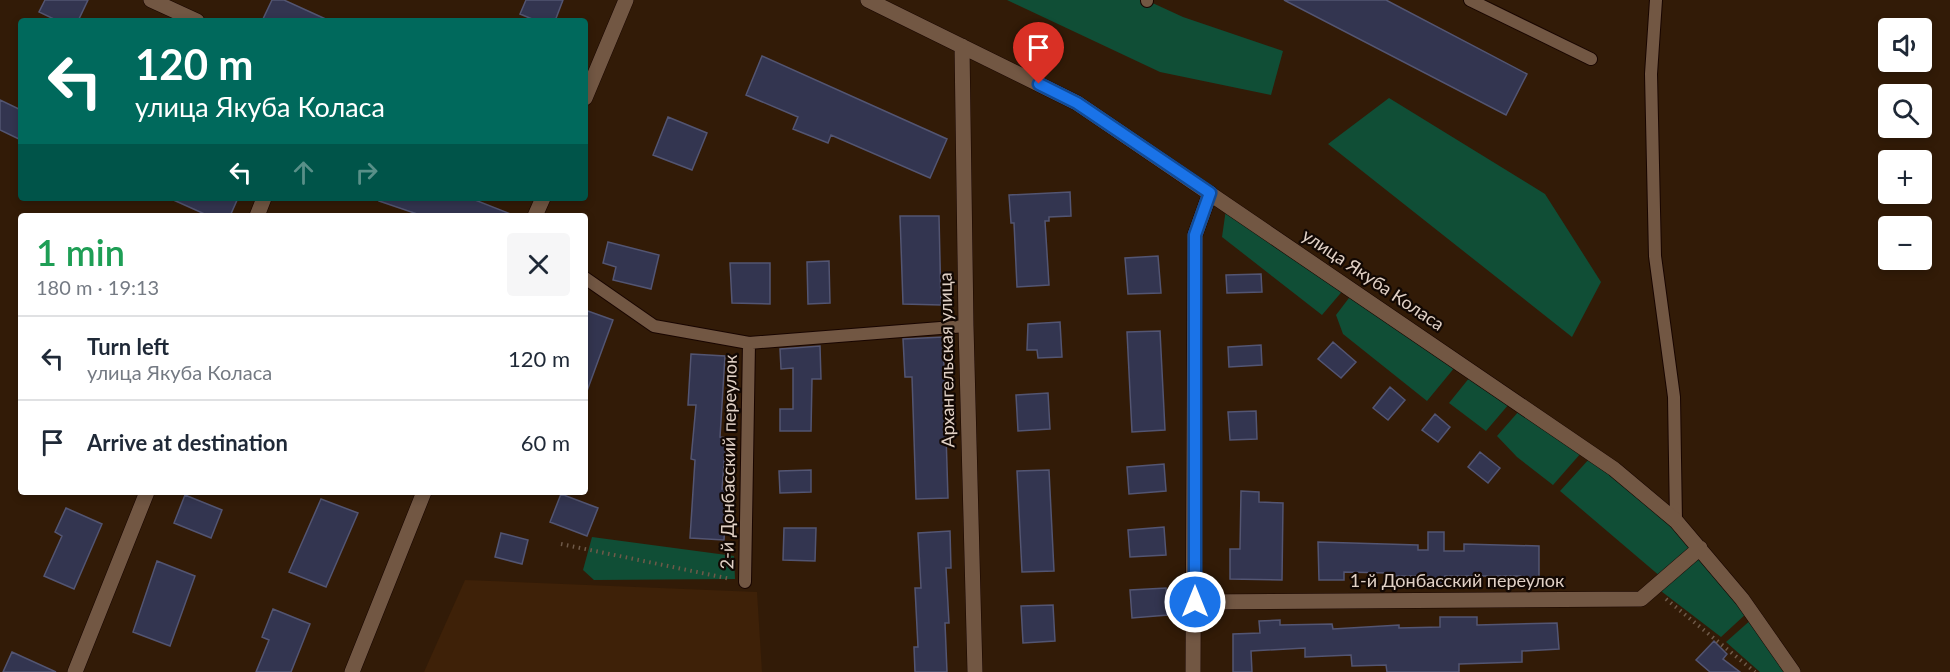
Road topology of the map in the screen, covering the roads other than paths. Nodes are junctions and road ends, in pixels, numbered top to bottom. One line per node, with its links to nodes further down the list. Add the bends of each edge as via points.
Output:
1 (151, 0): 6 (street)
2 (626, 0): 9 (street)
3 (868, 0): 7 (street, улица Якуба Коласа)
4 (1470, 0): 8 (lane)
5 (1656, 0): 16 (lane, via 1651,74 1655,256 1674,396)
6 (190, 18)
7 (962, 46): 10 (street, улица Якуба Коласа, via 1077,103); 12 (street, Архангельская улица)
8 (1591, 59)
9 (588, 91)
10 (1210, 193): 16 (street, улица Якуба Коласа, via 1589,451); 19 (street, via 1195,235)
11 (588, 280): 13 (lane, 2-й Донбасский переулок, via 654,326)
12 (966, 326): 13 (lane, 2-й Донбасский переулок); 22 (street, Архангельская улица)
13 (749, 343): 18 (lane, 2-й Донбасский переулок)
14 (146, 495): 20 (street)
15 (423, 495): 21 (street)
16 (1676, 521): 17 (street, улица Якуба Коласа)
17 (1700, 548): 19 (street, 1-й Донбасский переулок, via 1641,599); 24 (street, улица Якуба Коласа)
18 (745, 582)
19 (1195, 602): 23 (street)
20 (75, 672)
21 (352, 672)
22 (975, 672)
23 (1193, 672)
24 (1793, 672)

